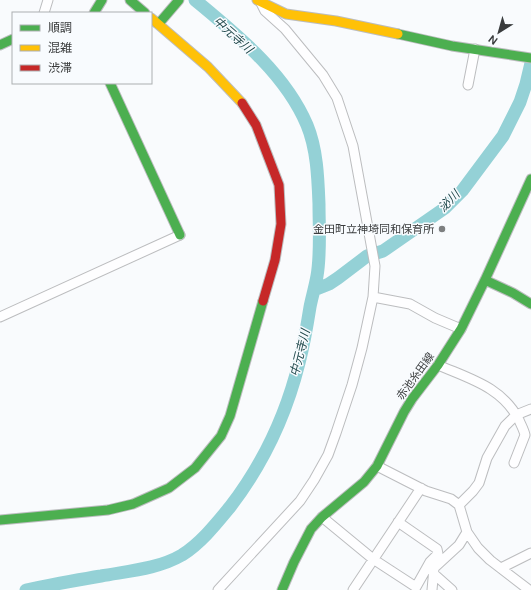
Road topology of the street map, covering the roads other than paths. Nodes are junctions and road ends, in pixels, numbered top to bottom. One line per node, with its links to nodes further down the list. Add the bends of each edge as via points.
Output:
1 (48, 0): 6 (street)
2 (102, 0): 7 (street)
3 (130, 0): 8 (street)
4 (179, 0): 9 (street)
5 (259, 2): 12 (street, via 286,14 336,21); 18 (street, via 324,75 337,98 353,146 369,226 376,266)
6 (44, 12)
7 (95, 12)
8 (144, 12)
9 (156, 21): 30 (street, via 208,67 245,106 256,125 279,185 281,224 275,260 230,416 221,436 195,468 169,488 150,497 108,510)
10 (12, 39): 11 (street)
11 (0, 45)
12 (475, 49): 13 (street); 15 (street)
13 (527, 57)
14 (110, 84): 20 (street, via 180,235)
15 (468, 85)
16 (531, 179): 17 (street, 赤池糸田線)
17 (485, 280): 19 (street); 21 (street, 赤池糸田線)
18 (373, 297): 21 (street, via 410,304 435,318); 37 (street, via 352,385 328,455 318,474 300,501)
19 (531, 304)
20 (0, 317)
21 (461, 328): 22 (street, 赤池糸田線)
22 (438, 365): 24 (street, via 492,389 504,398); 26 (street, 赤池糸田線, via 404,412)
23 (531, 409): 24 (street)
24 (516, 415): 25 (street, via 525,435); 28 (street, via 505,426 487,458 479,483)
25 (514, 463)
26 (377, 466): 27 (street); 29 (street, 赤池糸田線, via 364,482)
27 (421, 488): 28 (street); 31 (street)
28 (459, 505): 32 (street)
29 (322, 517): 34 (street); 38 (street, 赤池糸田線, via 311,529)
30 (0, 520)
31 (398, 522): 34 (street); 34 (street, via 437,549 438,554 430,562 416,587)
32 (468, 532): 35 (street, via 478,548); 36 (street, via 459,545 434,568)
33 (531, 553): 35 (street)
34 (373, 559): 39 (street)
35 (501, 568): 42 (street)
36 (434, 574): 40 (street); 41 (street)
37 (218, 590)
38 (282, 590)
39 (353, 590)
40 (432, 590)
41 (452, 590)
42 (529, 590)

